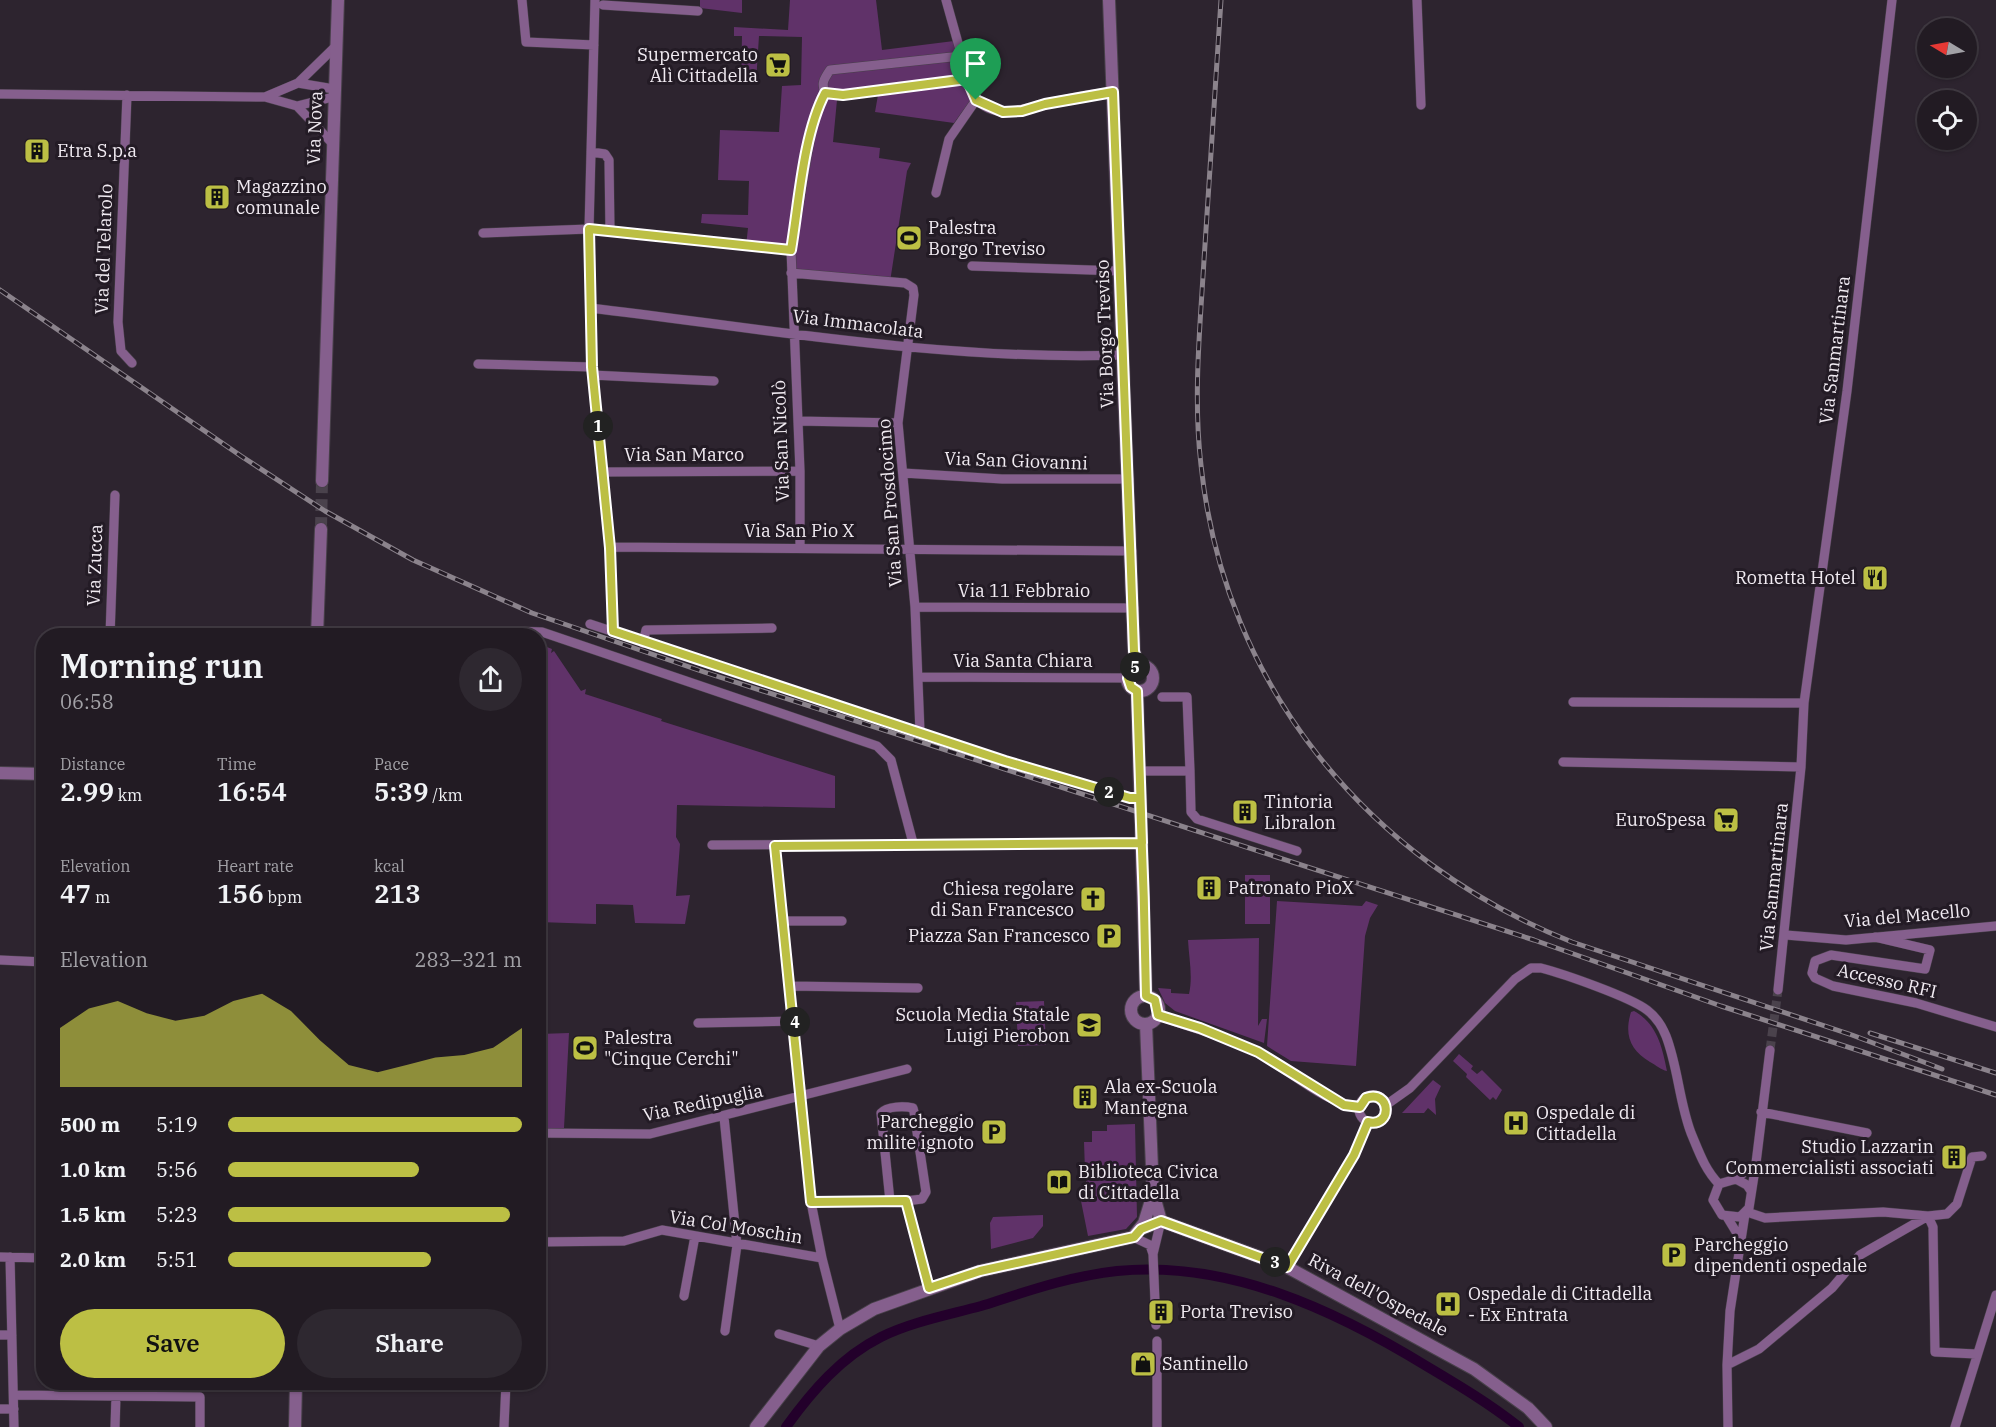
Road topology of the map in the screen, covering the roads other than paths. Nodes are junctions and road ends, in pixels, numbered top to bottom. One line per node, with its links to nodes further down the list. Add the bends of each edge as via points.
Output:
1 (338, 0): 9 (street, Via Nova)
2 (522, 0): 10 (street, via 526,42)
3 (946, 0): 11 (street)
4 (1109, 0): 14 (street, Via Borgo Treviso)
5 (1417, 0): 21 (street)
6 (1892, 0): 69 (street, Via Sanmartinara, via 1847,391)
7 (599, 2): 8 (street); 10 (street)
8 (698, 11)
9 (336, 45): 13 (street); 15 (street, Via Nova)
10 (594, 45): 24 (street)
11 (961, 56): 12 (street); 16 (street, Via San Nicolò, via 830,70 823,79)
12 (967, 79): 16 (street, via 843,95); 20 (street)
13 (298, 83): 15 (street); 19 (street)
14 (1113, 92): 20 (street, via 1022,111 1003,112); 31 (street, Via Borgo Treviso)
15 (333, 93): 22 (street); 23 (street, Via Nova)
16 (825, 93): 29 (street, Via San Nicolò, via 811,133)
17 (0, 94): 18 (street)
18 (127, 95): 19 (street); 37 (street, Via del Telarolo, via 118,322 121,351)
19 (265, 98): 22 (street)
20 (976, 100): 25 (street, via 949,139)
21 (1421, 105)
22 (297, 106): 23 (street)
23 (332, 143): 47 (street, Via Nova)
24 (591, 152): 26 (street); 27 (street, via 605,154 609,160)
25 (936, 193)
26 (589, 229): 27 (street); 28 (street); 33 (street)
27 (610, 231): 29 (street)
28 (483, 233)
29 (791, 250): 32 (street, Via San Nicolò)
30 (972, 266): 31 (street)
31 (1120, 271): 36 (street, Via Borgo Treviso)
32 (791, 273): 34 (street, Via San Nicolò); 35 (street, Via San Prosdocimo, via 905,283 913,288)
33 (590, 308): 34 (street, Via Immacolata); 39 (street)
34 (794, 332): 35 (street, Via Immacolata); 41 (street, Via San Nicolò)
35 (906, 347): 36 (street, Via Immacolata); 42 (street, Via San Prosdocimo)
36 (1124, 355): 46 (street, Via Borgo Treviso)
37 (132, 363)
38 (478, 364): 39 (street)
39 (592, 371): 40 (street); 44 (street)
40 (714, 381)
41 (798, 422): 42 (street); 43 (street, Via San Nicolò)
42 (898, 423): 45 (street, Via San Prosdocimo)
43 (800, 471): 44 (street, Via San Marco); 51 (street, Via San Nicolò)
44 (603, 472): 50 (street)
45 (903, 473): 46 (street, Via San Giovanni, via 1002,479); 52 (street, Via San Prosdocimo)
46 (1129, 479): 53 (street, Via Borgo Treviso)
47 (322, 481)
48 (115, 495): 57 (street, Via Zucca)
49 (321, 529): 58 (street)
50 (610, 548): 51 (street, Via San Pio X); 60 (street)
51 (800, 548): 52 (street, Via San Pio X)
52 (909, 548): 53 (street, Via San Pio X); 54 (street, Via San Prosdocimo)
53 (1132, 551): 55 (street, Via Borgo Treviso)
54 (915, 607): 55 (street, Via 11 Febbraio); 64 (street, Via San Prosdocimo)
55 (1134, 608): 63 (street, Via Borgo Treviso)
56 (590, 624): 60 (street)
57 (110, 628)
58 (317, 628)
59 (772, 628): 62 (street, via 646,630)
60 (613, 631): 62 (street)
61 (546, 633): 78 (street, via 877,746 891,760)
62 (643, 643): 70 (street)
63 (1138, 666): 65 (street); 66 (street, Via Borgo Treviso, via 1149,669 1153,679 1148,689)
64 (919, 677): 65 (street, Via Santa Chiara); 70 (street, Via San Prosdocimo)
65 (1128, 678): 66 (street)
66 (1137, 691): 73 (street)
67 (1162, 697): 74 (street, via 1187,697)
68 (1573, 702): 69 (street)
69 (1804, 703): 72 (street, Via Sanmartinara)
70 (920, 732): 77 (street, via 1005,761)
71 (1563, 762): 72 (street)
72 (1801, 767): 86 (street, Via Sanmartinara)
73 (1139, 771): 74 (street); 77 (street)
74 (1190, 771): 82 (street, via 1191,812 1197,819)
75 (0, 773): 76 (street)
76 (36, 774)
77 (1140, 798): 79 (street)
78 (912, 843): 79 (street); 81 (street)
79 (1142, 843): 93 (street)
80 (712, 845): 81 (street)
81 (775, 846): 83 (street)
82 (1296, 851)
83 (783, 921): 84 (street); 90 (street)
84 (842, 921)
85 (1996, 926): 87 (street, Via del Macello)
86 (1786, 935): 87 (street, Via del Macello, via 1846,940); 92 (street, Via Sanmartinara)
87 (1875, 937): 98 (street, Accesso RFI, via 1929,950 1925,969 1831,955 1819,957 1812,973 1820,982 1916,1003)
88 (0, 960): 89 (street)
89 (36, 962)
90 (790, 986): 91 (street); 95 (street)
91 (918, 988)
92 (1778, 990)
93 (1146, 996): 94 (street, via 1155,1000); 97 (street, via 1136,1000 1131,1010 1136,1020)
94 (1158, 1015): 97 (street); 103 (street, via 1258,1052 1335,1101)
95 (795, 1021): 96 (street); 101 (street)
96 (699, 1023)
97 (1146, 1024): 114 (street)
98 (1996, 1027)
99 (1770, 1050): 104 (street)
100 (907, 1069): 101 (street, Via Redipuglia)
101 (802, 1098): 105 (street, Via Redipuglia); 117 (street)
102 (1386, 1105): 103 (street, via 1382,1098 1370,1096); 106 (street, via 1383,1119); 112 (street, via 1410,1088 1515,979 1531,968 1541,968 1638,1005 1656,1019 1671,1050 1688,1124 1706,1168)
103 (1360, 1107): 106 (street, via 1361,1116)
104 (1761, 1112): 108 (street); 110 (street)
105 (724, 1117): 107 (street, Via Redipuglia, via 650,1134); 126 (street)
106 (1368, 1122): 132 (street, via 1354,1155)
107 (546, 1133)
108 (1867, 1133)
109 (1982, 1156): 119 (street, via 1972,1157 1957,1204 1947,1214)
110 (1756, 1163): 111 (street); 113 (street)
111 (1736, 1179): 112 (street); 113 (street)
112 (1719, 1184): 120 (street, via 1714,1194 1715,1206)
113 (1751, 1191): 118 (street)
114 (1153, 1194): 121 (street); 122 (street)
115 (890, 1201): 116 (street); 116 (street, via 881,1113 907,1107 914,1112 926,1192 922,1199); 117 (street)
116 (906, 1201): 133 (street)
117 (811, 1202): 131 (street)
118 (1746, 1213): 119 (street, via 1765,1218 1883,1212); 120 (street); 124 (street)
119 (1928, 1216): 145 (street, via 1933,1227 1935,1352); 146 (street, via 1860,1255 1832,1288 1759,1349)
120 (1727, 1217): 124 (street)
121 (1161, 1221): 122 (street); 127 (street); 132 (street, Riva dell'Ospedale)
122 (1137, 1233): 127 (street, via 1150,1245); 133 (street, via 980,1271)
123 (695, 1236): 125 (street, Via Col Moschin, via 662,1230 624,1241); 126 (street, Via Col Moschin); 135 (street)
124 (1742, 1240): 146 (street, via 1730,1311)
125 (546, 1242)
126 (737, 1245): 131 (street, Via Col Moschin); 139 (street)
127 (1153, 1256): 137 (street)
128 (0, 1257): 129 (street)
129 (10, 1257): 130 (street); 142 (street)
130 (36, 1258)
131 (822, 1258): 138 (street)
132 (1287, 1267): 160 (street, Riva dell'Ospedale, via 1474,1369 1528,1408)
133 (929, 1288): 138 (street, via 874,1309)
134 (1996, 1295): 136 (street)
135 (684, 1296)
136 (1994, 1310): 145 (street)
137 (1156, 1325)
138 (840, 1329): 144 (street)
139 (726, 1331)
140 (779, 1334): 144 (street)
141 (0, 1335): 142 (street)
142 (12, 1335): 149 (street)
143 (1157, 1341): 159 (street)
144 (819, 1346): 158 (street)
145 (1976, 1354): 162 (street)
146 (1727, 1365): 161 (street)
147 (296, 1390): 156 (street)
148 (506, 1390): 157 (street)
149 (15, 1395): 150 (street); 152 (street)
150 (116, 1396): 154 (street); 155 (street, via 200,1397)
151 (0, 1409): 152 (street)
152 (14, 1409): 153 (street)
153 (14, 1427)
154 (115, 1427)
155 (200, 1427)
156 (295, 1427)
157 (504, 1427)
158 (756, 1427)
159 (1157, 1427)
160 (1546, 1427)
161 (1728, 1427)
162 (1955, 1427)

